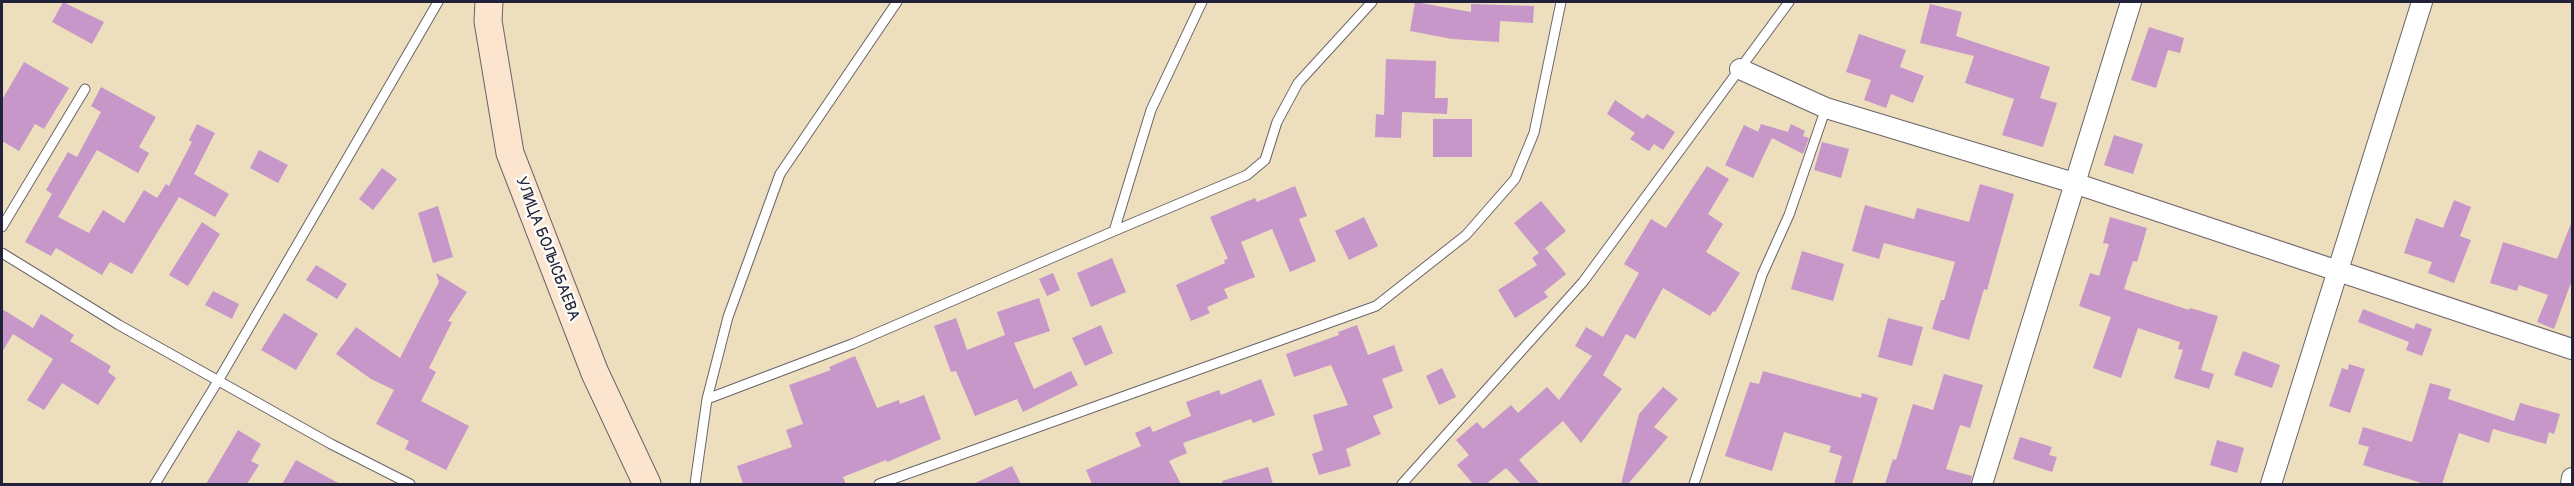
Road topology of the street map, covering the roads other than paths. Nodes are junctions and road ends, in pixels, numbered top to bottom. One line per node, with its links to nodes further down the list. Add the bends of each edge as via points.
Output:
1 (438, 2): 19 (lane)
2 (489, 2): 24 (street, УЛИЦА БОЛЫСБАЕВА, via 488,21 510,153 595,373)
3 (897, 2): 20 (lane, via 780,174 728,317)
4 (1202, 2): 15 (lane, via 1151,110)
5 (1372, 2): 15 (lane, via 1298,83 1277,122 1265,160 1247,175)
6 (1561, 2): 26 (lane, via 1534,133 1515,179 1466,235 1376,306)
7 (1789, 2): 10 (lane)
8 (2131, 2): 13 (street)
9 (2422, 2): 17 (street)
10 (1740, 69): 12 (street); 27 (lane, via 1583,282)
11 (85, 89): 14 (lane)
12 (1826, 108): 13 (street); 28 (lane, via 1789,215 1762,275)
13 (2074, 183): 17 (street); 29 (street)
14 (2, 227)
15 (1114, 231): 20 (lane, via 852,344)
16 (2, 253): 19 (lane)
17 (2340, 270): 18 (street); 30 (street)
18 (2572, 349)
19 (218, 381): 22 (lane); 23 (lane)
20 (707, 399): 25 (lane)
21 (2572, 478): 31 (street)
22 (155, 484)
23 (410, 484)
24 (646, 484)
25 (695, 484)
26 (879, 484)
27 (1402, 484)
28 (1694, 484)
29 (1982, 484)
30 (2271, 484)
31 (2571, 484)

